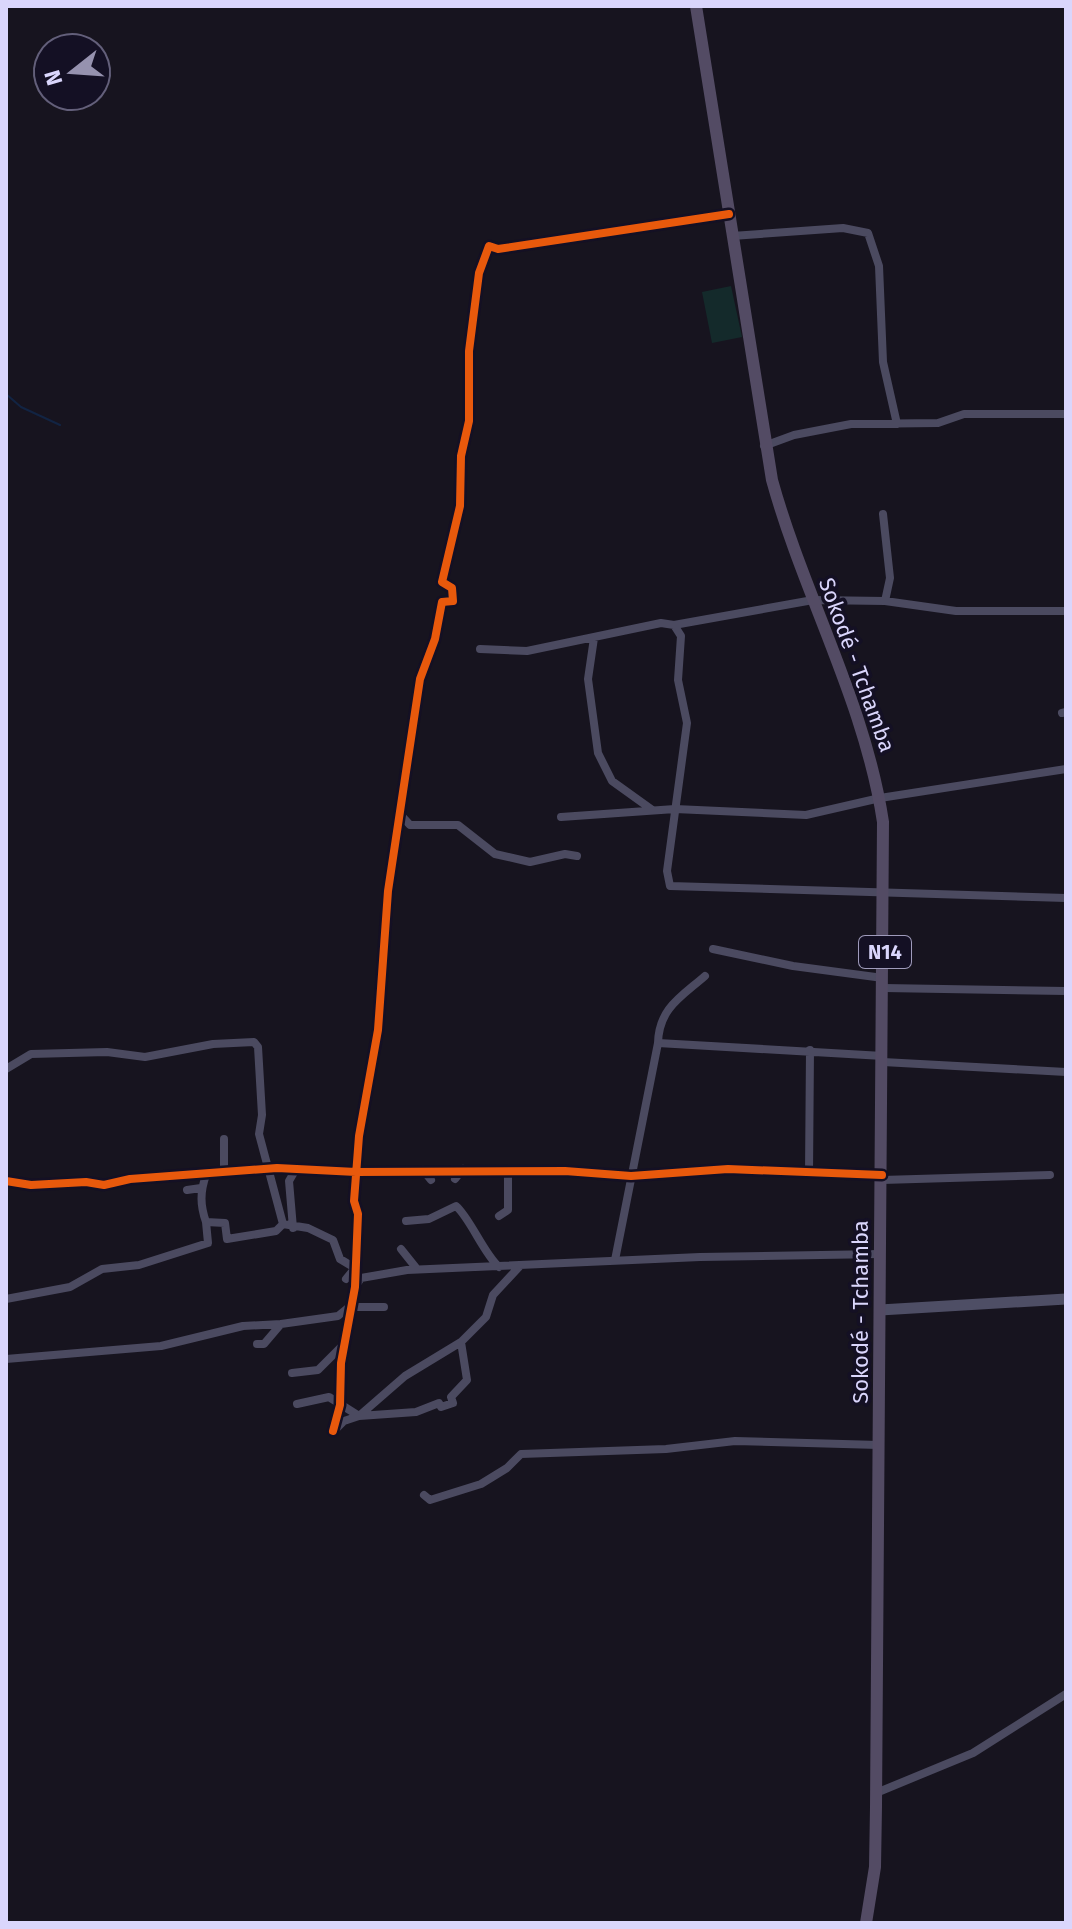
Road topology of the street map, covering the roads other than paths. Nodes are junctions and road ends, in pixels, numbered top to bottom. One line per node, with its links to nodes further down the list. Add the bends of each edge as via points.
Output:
1 (696, 6): 2 (main road, Sokodé - Tchamba / N14)
2 (729, 214): 3 (main road, Sokodé - Tchamba / N14); 18 (street, via 498,249 489,246 479,273 469,351 469,421 461,456 460,506 442,582 452,588 453,601 442,602 420,679)
3 (732, 236): 5 (street, via 843,228 868,233 879,266 883,362); 6 (main road, Sokodé - Tchamba / N14)
4 (1066, 414): 5 (street, via 964,414 938,423)
5 (897, 424): 6 (street, via 851,424)
6 (764, 446): 8 (main road, Sokodé - Tchamba / N14, via 783,521)
7 (883, 514): 9 (street, via 890,578)
8 (813, 600): 9 (street); 11 (street); 15 (main road, Sokodé - Tchamba / N14, via 861,722)
9 (885, 601): 10 (street, via 956,611)
10 (1066, 611)
11 (674, 625): 12 (street, via 661,623); 16 (street, via 681,636 678,680 687,723)
12 (594, 638): 13 (street, via 527,651); 17 (street, via 588,679 598,753 612,781)
13 (480, 649)
14 (1066, 769): 15 (street)
15 (880, 798): 16 (street, via 806,815); 21 (main road, Sokodé - Tchamba / N14)
16 (675, 809): 17 (street); 21 (street, via 670,886)
17 (652, 810): 19 (street)
18 (399, 813): 20 (street, via 410,825 458,825 495,854 530,862); 37 (street, via 378,1030)
19 (561, 817)
20 (577, 856)
21 (885, 893): 22 (street); 25 (main road, Sokodé - Tchamba / N14)
22 (1066, 898)
23 (713, 949): 25 (street)
24 (705, 976): 27 (street, via 662,1017)
25 (884, 983): 26 (street); 29 (main road, Sokodé - Tchamba / N14)
26 (1066, 991)
27 (658, 1043): 28 (street); 43 (street)
28 (810, 1050): 29 (street); 40 (street)
29 (883, 1059): 31 (street); 44 (main road, Sokodé - Tchamba / N14)
30 (6, 1069): 33 (street, via 31,1054 145,1057 254,1042 262,1115 259,1134)
31 (1066, 1072)
32 (224, 1139): 38 (street)
33 (267, 1169): 34 (street); 38 (street); 53 (street)
34 (296, 1169): 37 (street); 53 (street, via 289,1181)
35 (463, 1169): 36 (street); 39 (street); 45 (street)
36 (423, 1170): 37 (street); 46 (street)
37 (356, 1172): 61 (street)
38 (224, 1173): 41 (street)
39 (508, 1173): 43 (street); 50 (street, via 508,1210)
40 (809, 1173): 43 (street, via 728,1169); 44 (street)
41 (206, 1175): 47 (street, via 104,1185); 48 (street)
42 (1050, 1175): 44 (street)
43 (631, 1176): 58 (street)
44 (882, 1177): 57 (main road, Sokodé - Tchamba / N14)
45 (455, 1179)
46 (431, 1180)
47 (6, 1181)
48 (201, 1188): 49 (street); 52 (street)
49 (187, 1190)
50 (499, 1216)
51 (406, 1221): 60 (street, via 429,1219 456,1206)
52 (206, 1222): 54 (street, via 225,1223); 55 (street)
53 (288, 1226): 54 (street); 61 (street, via 326,1233 340,1259)
54 (227, 1239): 55 (street)
55 (208, 1243): 65 (street, via 139,1265 102,1269 70,1287)
56 (401, 1249): 62 (street)
57 (880, 1254): 58 (street); 69 (main road, Sokodé - Tchamba / N14)
58 (615, 1260): 59 (street)
59 (519, 1266): 60 (street); 71 (street, via 493,1295 486,1317)
60 (499, 1267): 62 (street)
61 (355, 1268): 63 (street); 64 (street)
62 (417, 1269): 64 (street, via 361,1278)
63 (346, 1279)
64 (355, 1287): 67 (street)
65 (6, 1299)
66 (1066, 1299): 69 (main road)
67 (349, 1307): 68 (street); 70 (street, via 338,1316); 73 (street)
68 (384, 1307)
69 (880, 1310): 79 (main road, Sokodé - Tchamba / N14)
70 (281, 1324): 72 (street, via 264,1344); 74 (street, via 243,1326 161,1346)
71 (461, 1342): 78 (street, via 405,1376); 78 (street, via 467,1380 451,1397 453,1403)
72 (257, 1344)
73 (344, 1344): 75 (street, via 318,1370); 77 (street)
74 (6, 1359)
75 (292, 1373)
76 (297, 1404): 77 (street, via 329,1397)
77 (340, 1405): 78 (street); 78 (street, via 333,1431)
78 (359, 1416)
79 (879, 1445): 80 (street, via 735,1441 521,1454 481,1484 430,1500); 82 (main road, Sokodé - Tchamba / N14)
80 (424, 1495)
81 (1066, 1694): 82 (street, via 973,1753)
82 (876, 1793): 83 (main road, Sokodé - Tchamba / N14, via 875,1867)
83 (866, 1923)

